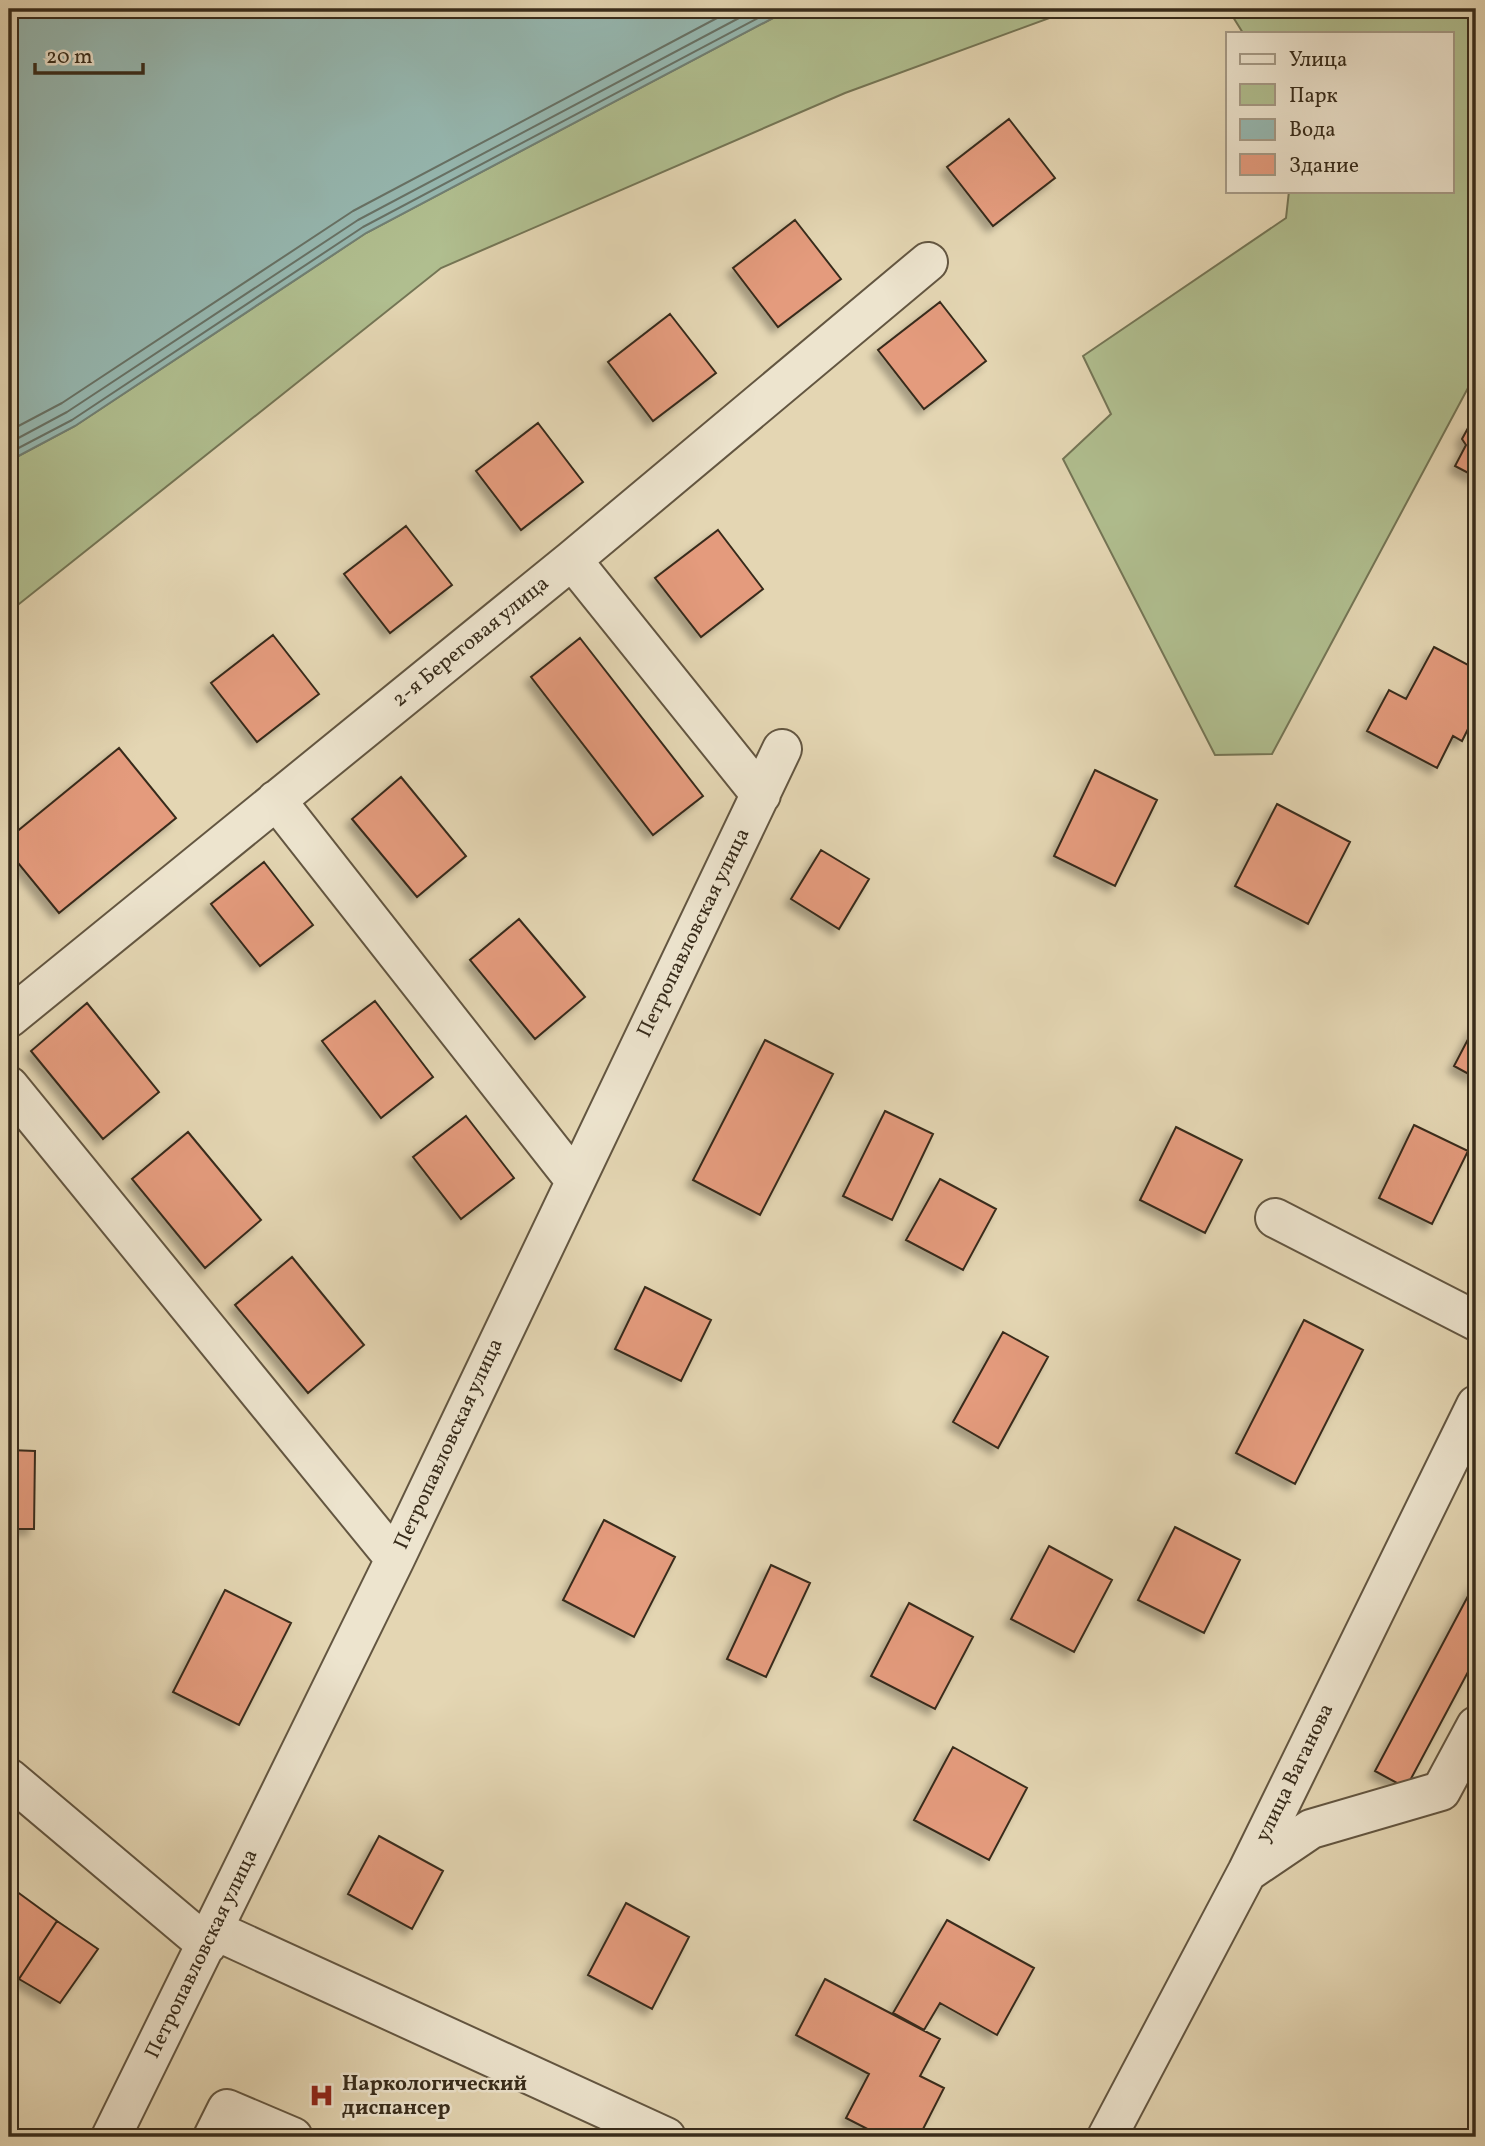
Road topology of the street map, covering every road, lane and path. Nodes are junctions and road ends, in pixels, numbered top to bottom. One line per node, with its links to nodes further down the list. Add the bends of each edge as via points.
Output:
1 (928, 262): 2 (street, 2-я Береговая улица)
2 (572, 560): 4 (street); 5 (street, 2-я Береговая улица)
3 (782, 749): 4 (street, Петропавловская улица)
4 (761, 795): 8 (street, Петропавловская улица)
5 (276, 800): 6 (street, 2-я Береговая улица); 8 (street)
6 (9, 1018)
7 (9, 1086): 12 (street)
8 (574, 1179): 12 (street, Петропавловская улица)
9 (1275, 1219): 10 (street)
10 (1476, 1321)
11 (1476, 1405): 15 (street, улица Ваганова)
12 (395, 1559): 16 (street, Петропавловская улица)
13 (1476, 1726): 15 (street, via 1441,1791 1311,1829)
14 (9, 1778): 16 (street)
15 (1247, 1872): 21 (street, улица Ваганова)
16 (210, 1937): 17 (street, Петропавловская улица); 20 (street)
17 (111, 2137)
18 (213, 2137): 19 (street, via 226,2109)
19 (293, 2137)
20 (666, 2137)
21 (1107, 2137)

